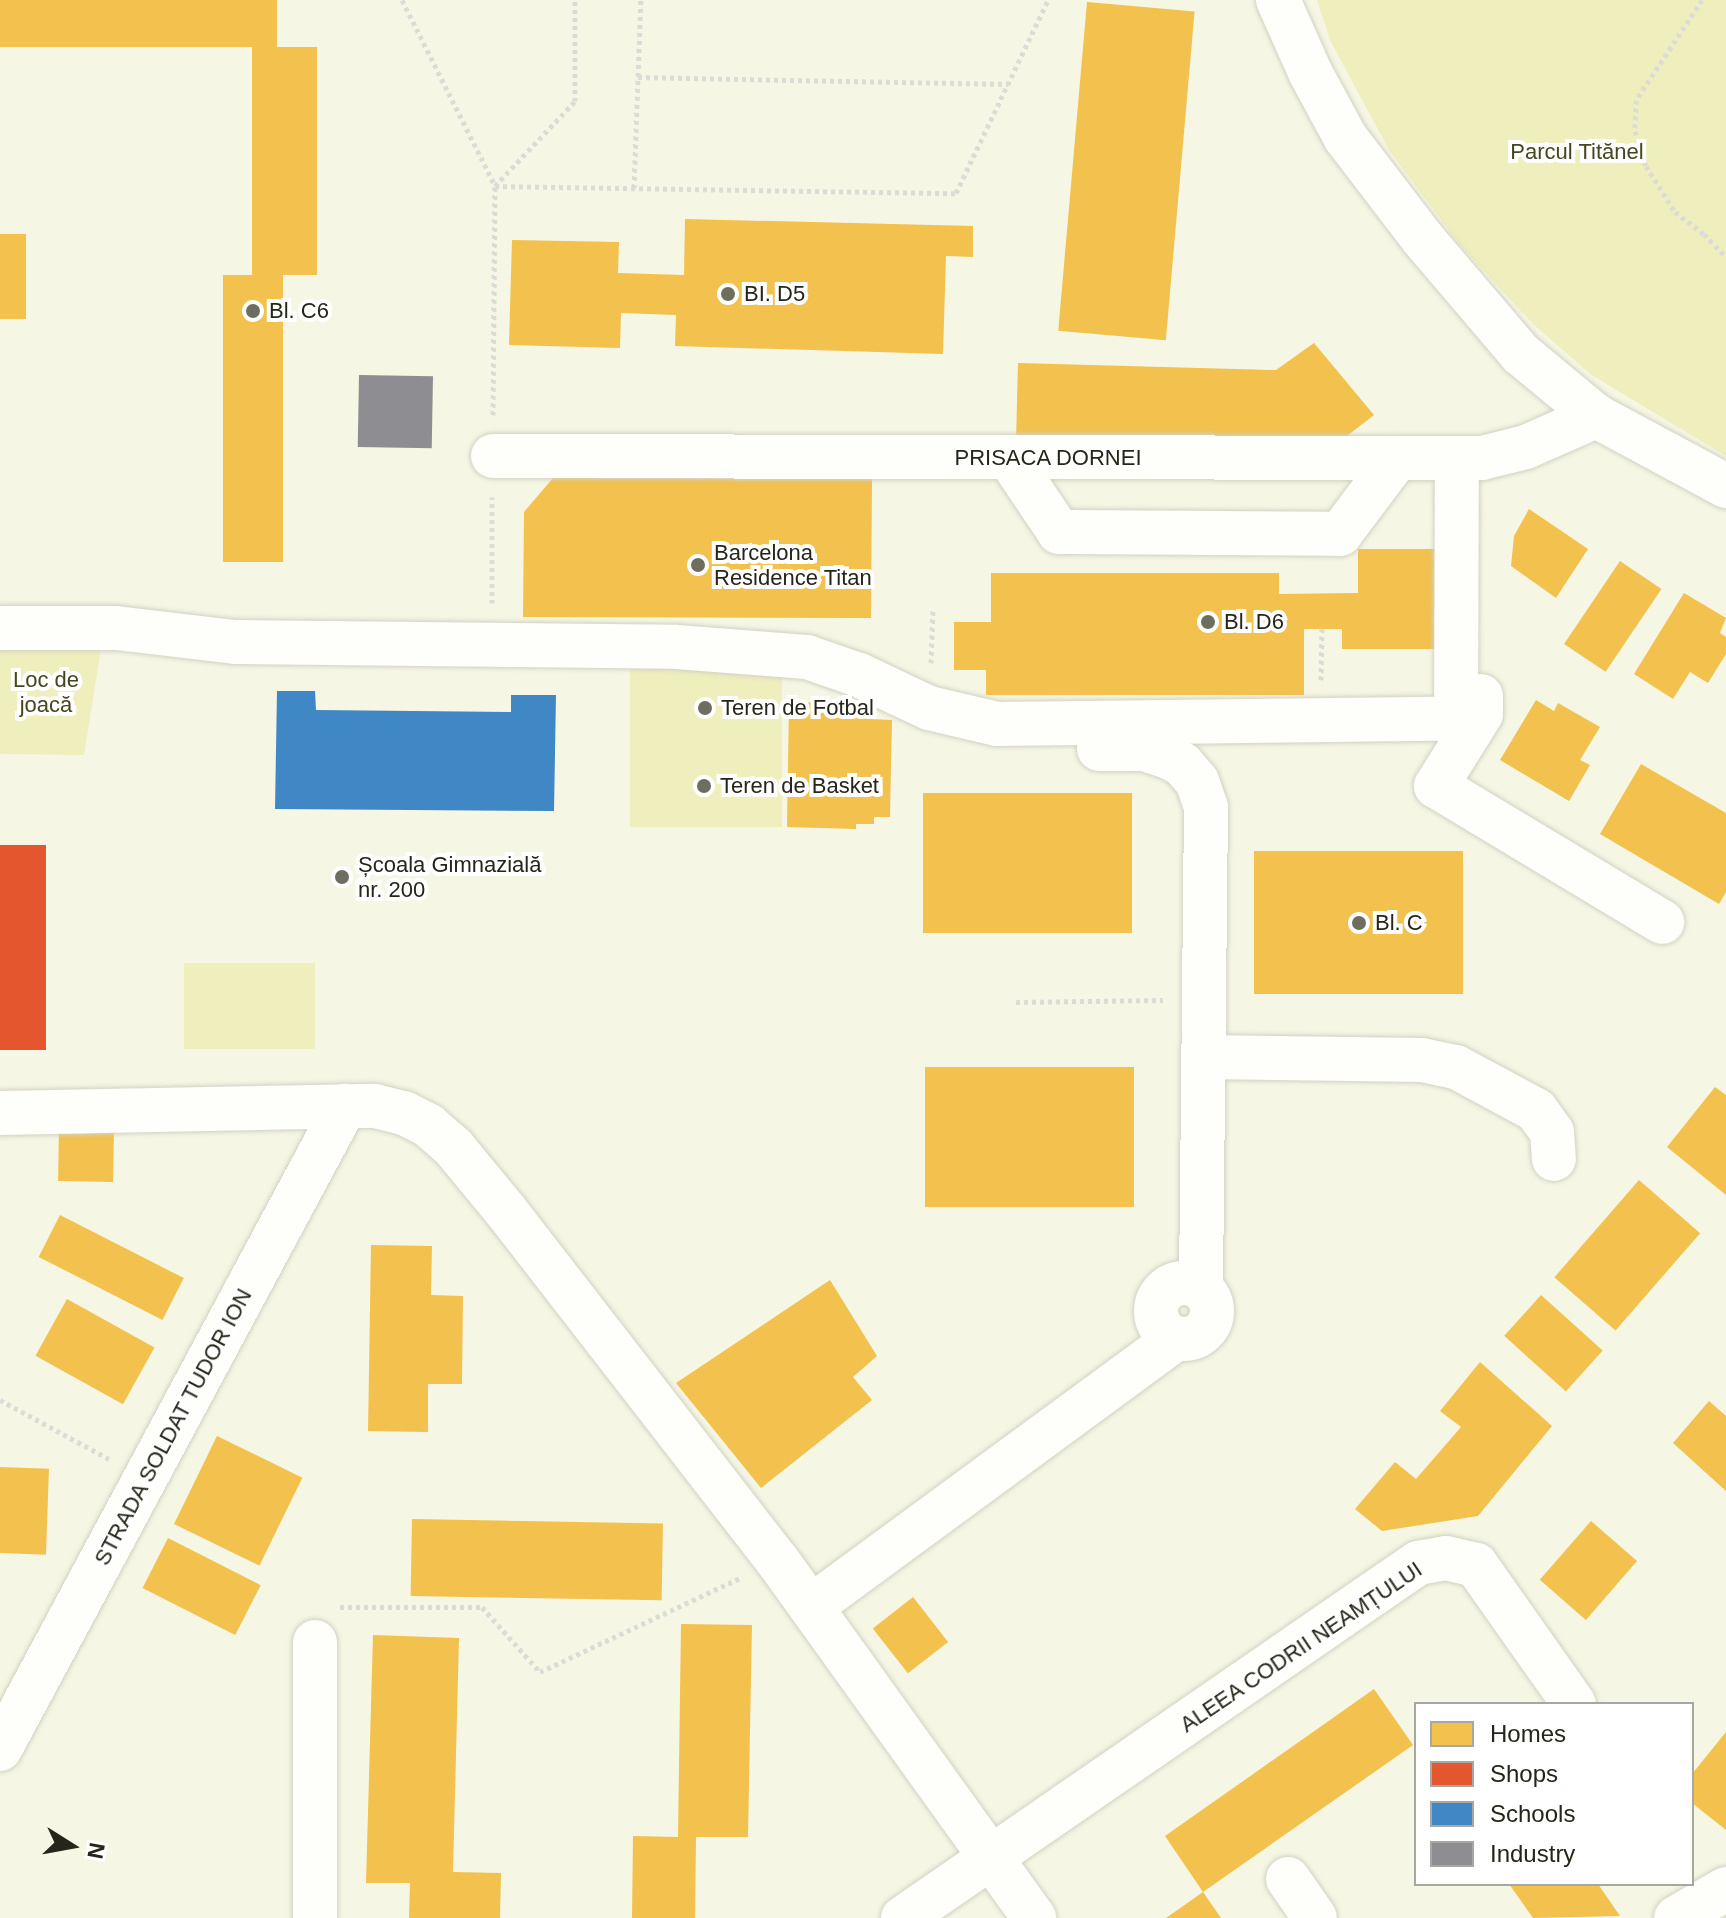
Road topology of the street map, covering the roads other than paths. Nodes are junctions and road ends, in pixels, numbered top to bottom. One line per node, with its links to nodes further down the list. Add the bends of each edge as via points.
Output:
1 (1278, 0): 2 (street, via 1345,137 1385,190 1521,354)
2 (1596, 416): 5 (street, PRISACA DORNEI, via 1526,447); 7 (street)
3 (493, 456): 6 (street, PRISACA DORNEI)
4 (1397, 458): 5 (street, PRISACA DORNEI); 6 (street, PRISACA DORNEI); 6 (street, via 1340,534 1059,532)
5 (1470, 458): 8 (street, via 1456,718 997,724 929,708 807,657 677,647 235,642 116,628); 10 (street, via 1481,714 1436,786)
6 (1010, 459)
7 (1726, 486)
8 (0, 628)
9 (972, 751): 11 (street, via 1144,749 1182,764 1197,781 1206,807)
10 (1662, 922)
11 (1204, 1057): 14 (street, via 1422,1060 1456,1067 1536,1110 1552,1132); 15 (street, via 1201,1288 1212,1306 1207,1326 1189,1340 1176,1339)
12 (345, 1106): 13 (street); 15 (street, via 404,1113 454,1148); 18 (street, STRADA SOLDAT TUDOR ION)
13 (0, 1113)
14 (1554, 1159)
15 (812, 1606): 19 (street)
16 (315, 1642): 21 (street)
17 (1573, 1702): 19 (street, ALEEA CODRII NEAMȚULUI, via 1484,1557 1418,1563)
18 (0, 1749)
19 (994, 1859): 22 (street, ALEEA CODRII NEAMȚULUI); 23 (street)
20 (1288, 1879): 24 (street)
21 (315, 1918)
22 (903, 1918)
23 (1034, 1918)
24 (1315, 1918)

